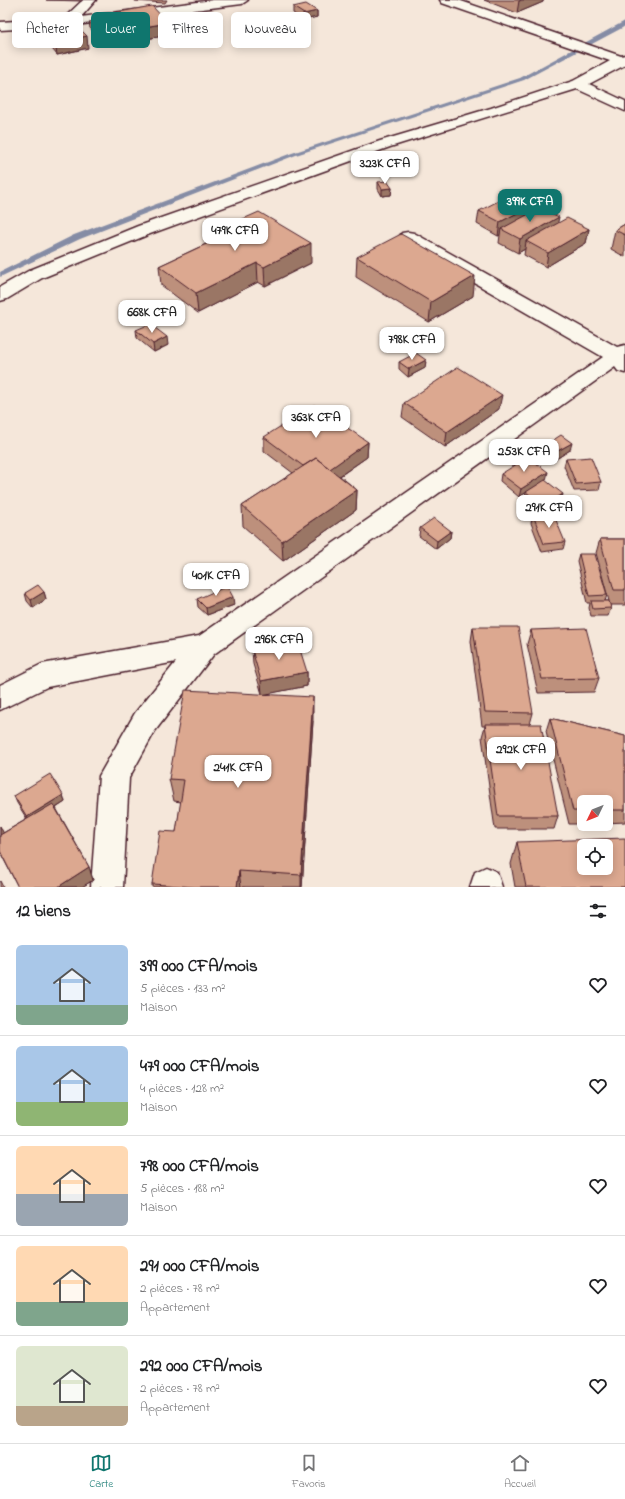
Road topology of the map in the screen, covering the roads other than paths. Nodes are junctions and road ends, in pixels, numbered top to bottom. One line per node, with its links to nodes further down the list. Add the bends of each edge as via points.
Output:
1 (90, 0): 4 (street)
2 (242, 0): 5 (street)
3 (446, 0): 8 (street)
4 (78, 12)
5 (83, 20)
6 (12, 25): 7 (street)
7 (0, 26)
8 (624, 60): 9 (street)
9 (578, 84): 10 (street); 12 (street, via 385,144 144,230 36,274)
10 (625, 108)
11 (408, 236): 13 (street)
12 (0, 295)
13 (622, 358): 14 (street)
14 (205, 646): 15 (street, via 42,676); 16 (street, via 145,722 114,776)
15 (0, 698)
16 (107, 887)

